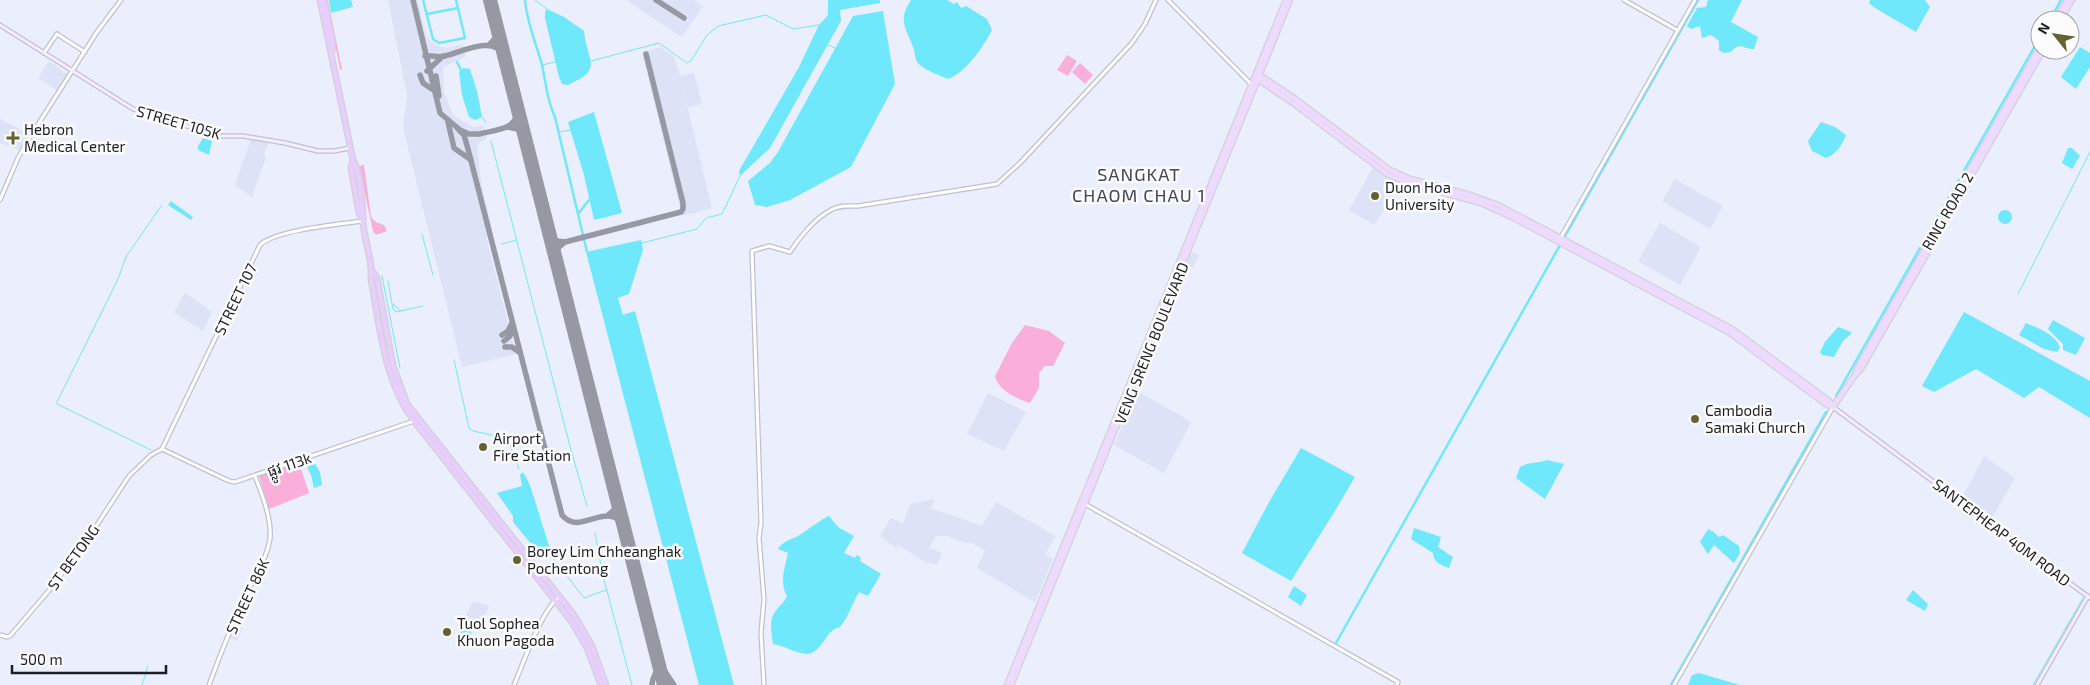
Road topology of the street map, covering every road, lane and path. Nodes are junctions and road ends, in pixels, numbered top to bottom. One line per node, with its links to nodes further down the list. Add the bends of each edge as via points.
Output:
1 (122, 0): 13 (street)
2 (320, 0): 12 (highway)
3 (324, 0): 12 (highway)
4 (1156, 0): 38 (street, via 1132,43 997,184 843,206 820,218 790,252 769,246 752,251)
5 (1168, 0): 19 (street)
6 (1286, 0): 18 (main road, VENG SRENG BOULEVARD)
7 (1290, 0): 18 (main road, VENG SRENG BOULEVARD)
8 (1624, 0): 11 (street)
9 (1695, 0): 11 (street)
10 (0, 24): 14 (main road, STREET 105K)
11 (1677, 30): 24 (street)
12 (332, 51): 20 (highway)
13 (85, 52): 14 (street, via 57,34); 17 (street)
14 (44, 53): 17 (main road, STREET 105K)
15 (2033, 60): 21 (main road, RING ROAD 2)
16 (2037, 60): 21 (main road, RING ROAD 2)
17 (73, 72): 20 (main road, STREET 105K, via 132,109 212,135 285,142 318,151); 22 (street, via 18,158)
18 (1257, 76): 19 (main road, VENG SRENG BOULEVARD); 24 (main road, via 1379,166 1398,176 1490,206)
19 (1253, 86): 29 (main road, VENG SRENG BOULEVARD); 30 (main road, VENG SRENG BOULEVARD)
20 (350, 148): 23 (highway, via 359,213)
21 (1960, 191): 25 (main road, RING ROAD 2, via 1862,369)
22 (0, 200)
23 (363, 221): 26 (highway, via 389,370 400,401); 27 (street, STREET 107, via 285,234 269,238 260,245)
24 (1561, 241): 25 (main road, via 1727,332)
25 (1833, 407): 31 (main road, SANTEPHEAP 40M ROAD); 41 (street)
26 (416, 420): 28 (street, ផ្លូវ 113k); 32 (highway)
27 (162, 449): 28 (street, ផ្លូវ 113k, via 230,482); 33 (street, ST BETONG, via 129,476 93,532 75,550 51,590 10,636)
28 (255, 476): 34 (street, STREET 86K, via 269,523 270,538 264,561 229,633)
29 (1085, 504): 30 (main road, VENG SRENG BOULEVARD); 40 (street, via 1398,682)
30 (1056, 571): 39 (main road, VENG SRENG BOULEVARD)
31 (2089, 597): 42 (main road, SANTEPHEAP 40M ROAD)
32 (557, 598): 35 (street, via 541,623); 36 (highway, via 584,641); 37 (highway, via 577,620 588,639)
33 (0, 635)
34 (209, 685)
35 (514, 685)
36 (601, 685)
37 (606, 685)
38 (764, 685)
39 (1009, 685)
40 (1397, 685)
41 (1674, 685)
42 (2037, 685)

